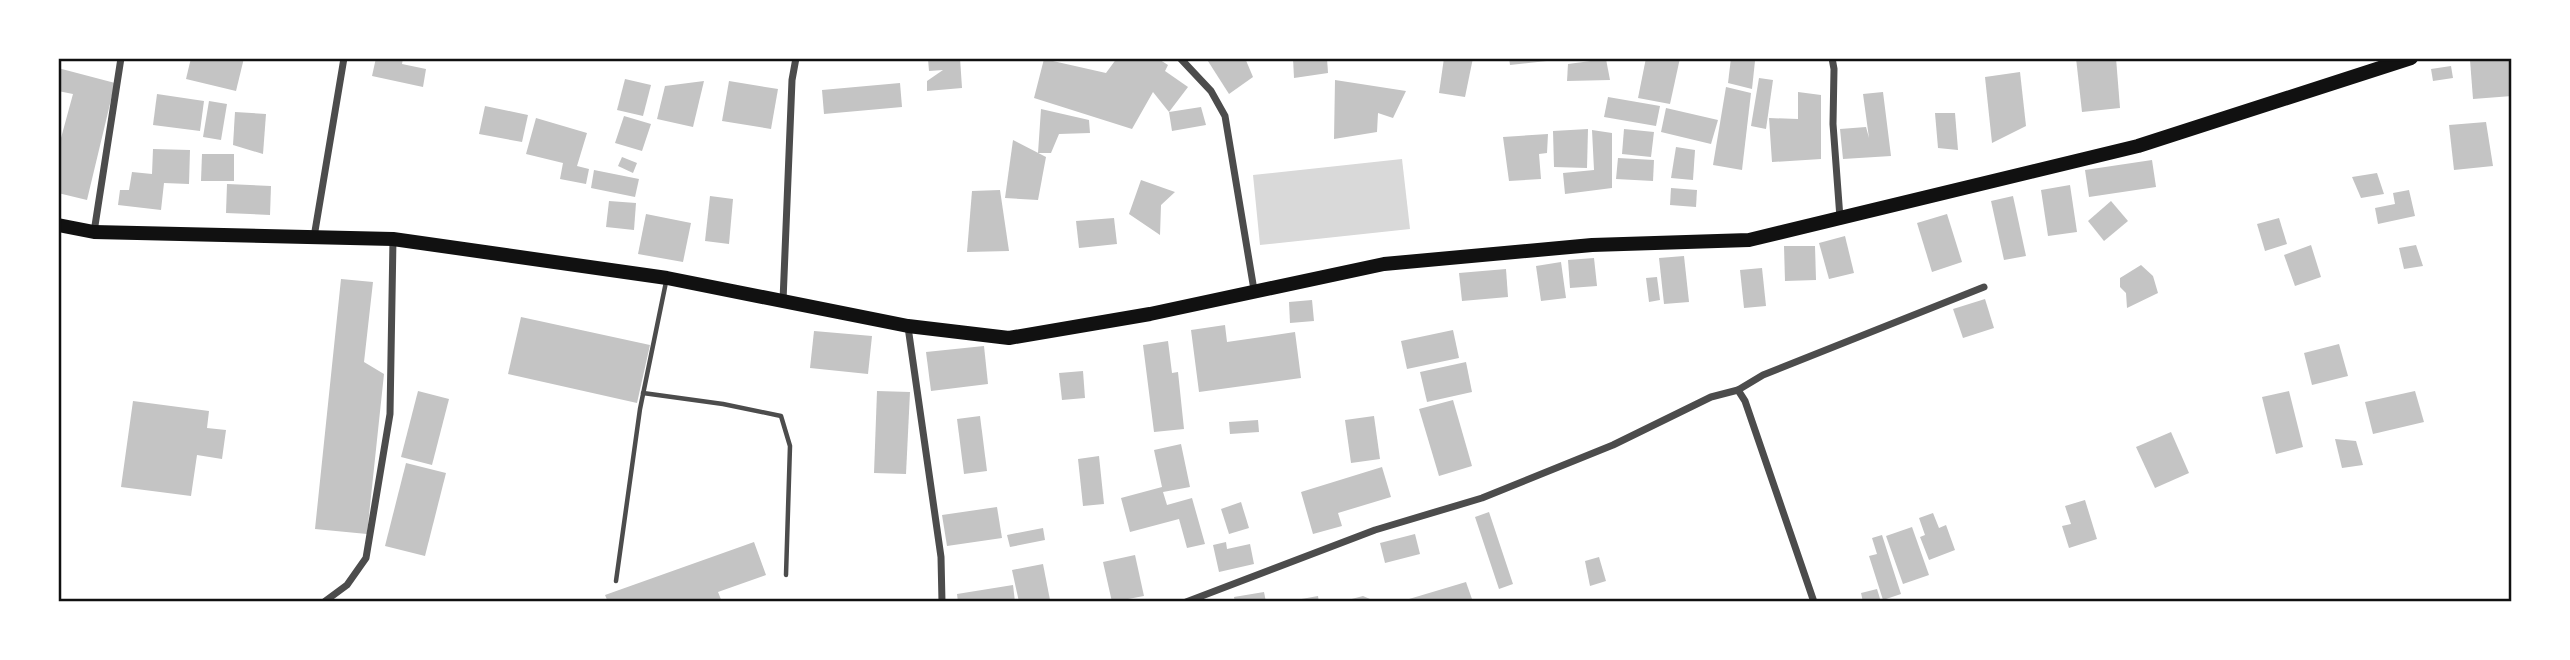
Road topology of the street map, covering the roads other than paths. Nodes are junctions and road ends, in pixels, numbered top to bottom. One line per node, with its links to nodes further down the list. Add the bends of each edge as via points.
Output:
1 (121, 58): 9 (street)
2 (344, 58): 10 (street)
3 (796, 58): 15 (street)
4 (1180, 58): 14 (street, via 1225,116)
5 (1832, 58): 7 (street)
6 (2411, 58): 7 (highway, via 2138,146)
7 (1840, 218): 14 (highway, via 1749,240 1592,245 1384,264)
8 (58, 225): 9 (highway)
9 (94, 232): 10 (highway)
10 (314, 237): 11 (highway)
11 (393, 239): 12 (highway); 21 (street, via 390,414 366,558 347,585)
12 (667, 278): 15 (highway); 18 (lane)
13 (1984, 287): 17 (street, via 1763,375)
14 (1254, 290): 16 (highway, via 1150,314 1009,338)
15 (783, 301): 16 (highway)
16 (908, 326): 22 (street, via 941,557)
17 (1738, 390): 23 (street, via 1711,397 1613,445 1482,498 1375,530); 24 (street)
18 (643, 393): 19 (lane, via 782,416 790,446); 20 (lane)
19 (786, 575)
20 (616, 581)
21 (324, 602)
22 (942, 602)
23 (1186, 602)
24 (1815, 602)

